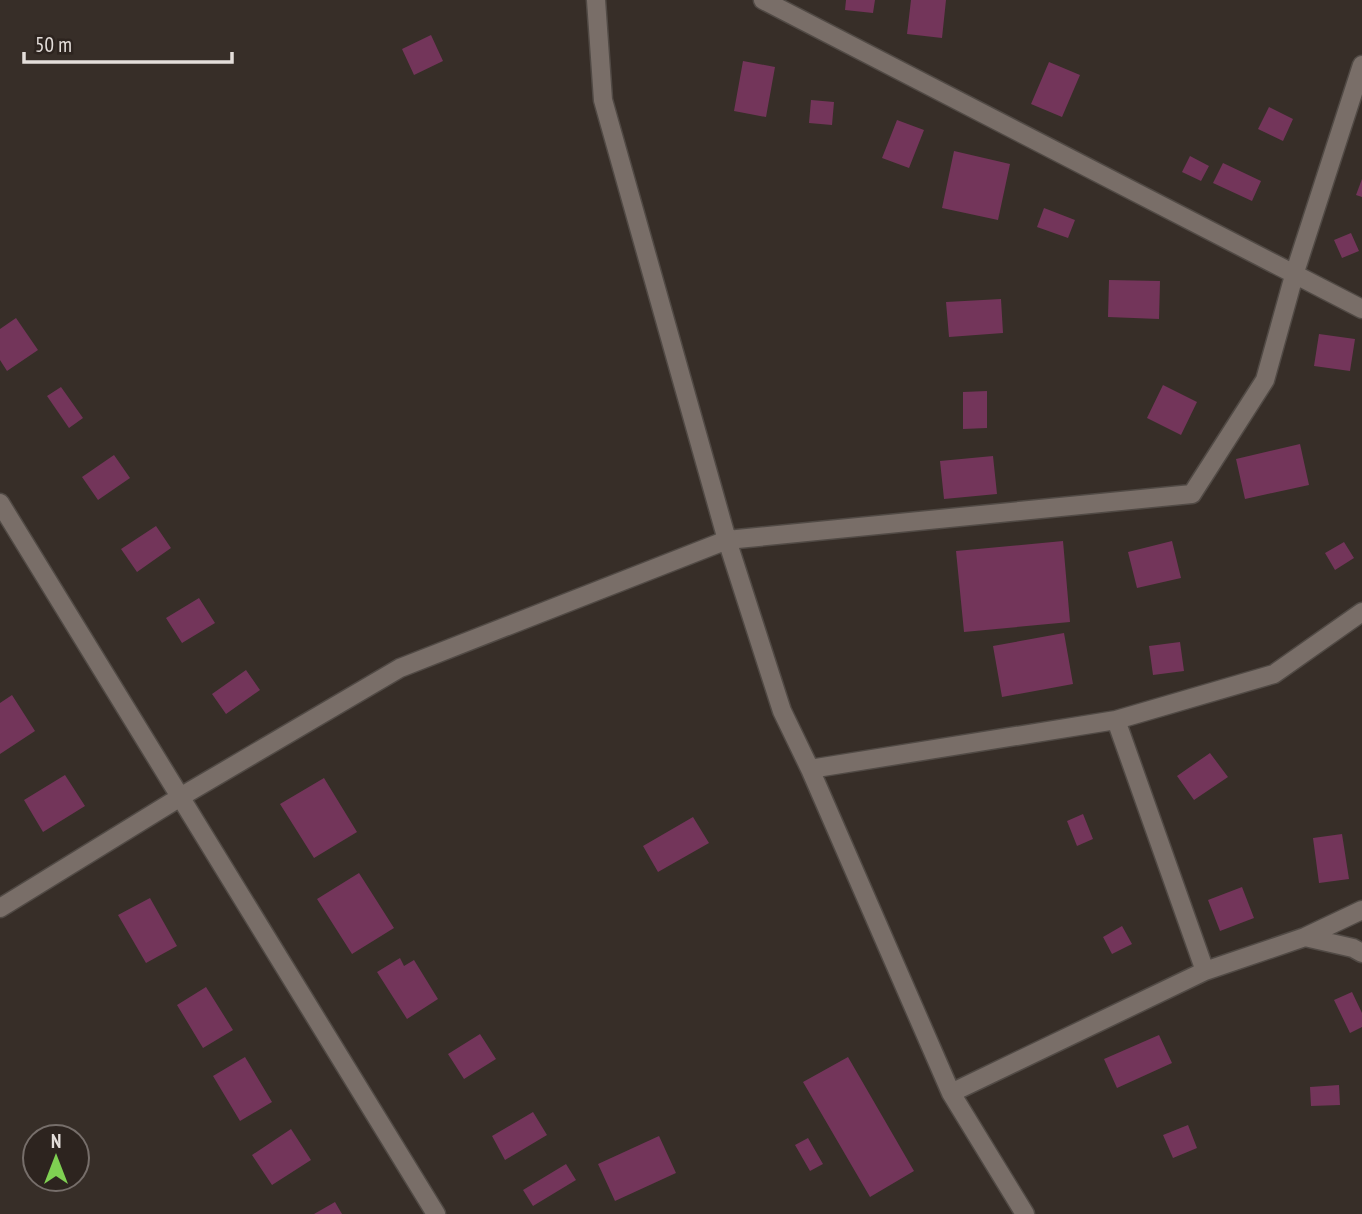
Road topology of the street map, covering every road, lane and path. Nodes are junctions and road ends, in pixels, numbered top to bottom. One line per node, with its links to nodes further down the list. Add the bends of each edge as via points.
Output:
1 (596, 0): 7 (street, via 603,100)
2 (763, 0): 4 (street)
3 (1362, 65): 4 (street)
4 (1295, 272): 5 (street); 7 (street, via 1265,380 1192,494)
5 (1362, 309)
6 (0, 503): 11 (street)
7 (727, 540): 10 (street, via 782,711); 11 (street, via 400,668)
8 (1362, 612): 9 (street, via 1274,674)
9 (1116, 720): 10 (street); 16 (street)
10 (810, 769): 17 (street)
11 (182, 796): 12 (street); 18 (street)
12 (0, 908)
13 (1362, 910): 14 (street)
14 (1305, 937): 15 (street); 16 (street)
15 (1362, 953)
16 (1205, 971): 17 (street)
17 (951, 1093): 19 (street)
18 (436, 1214)
19 (1026, 1214)

